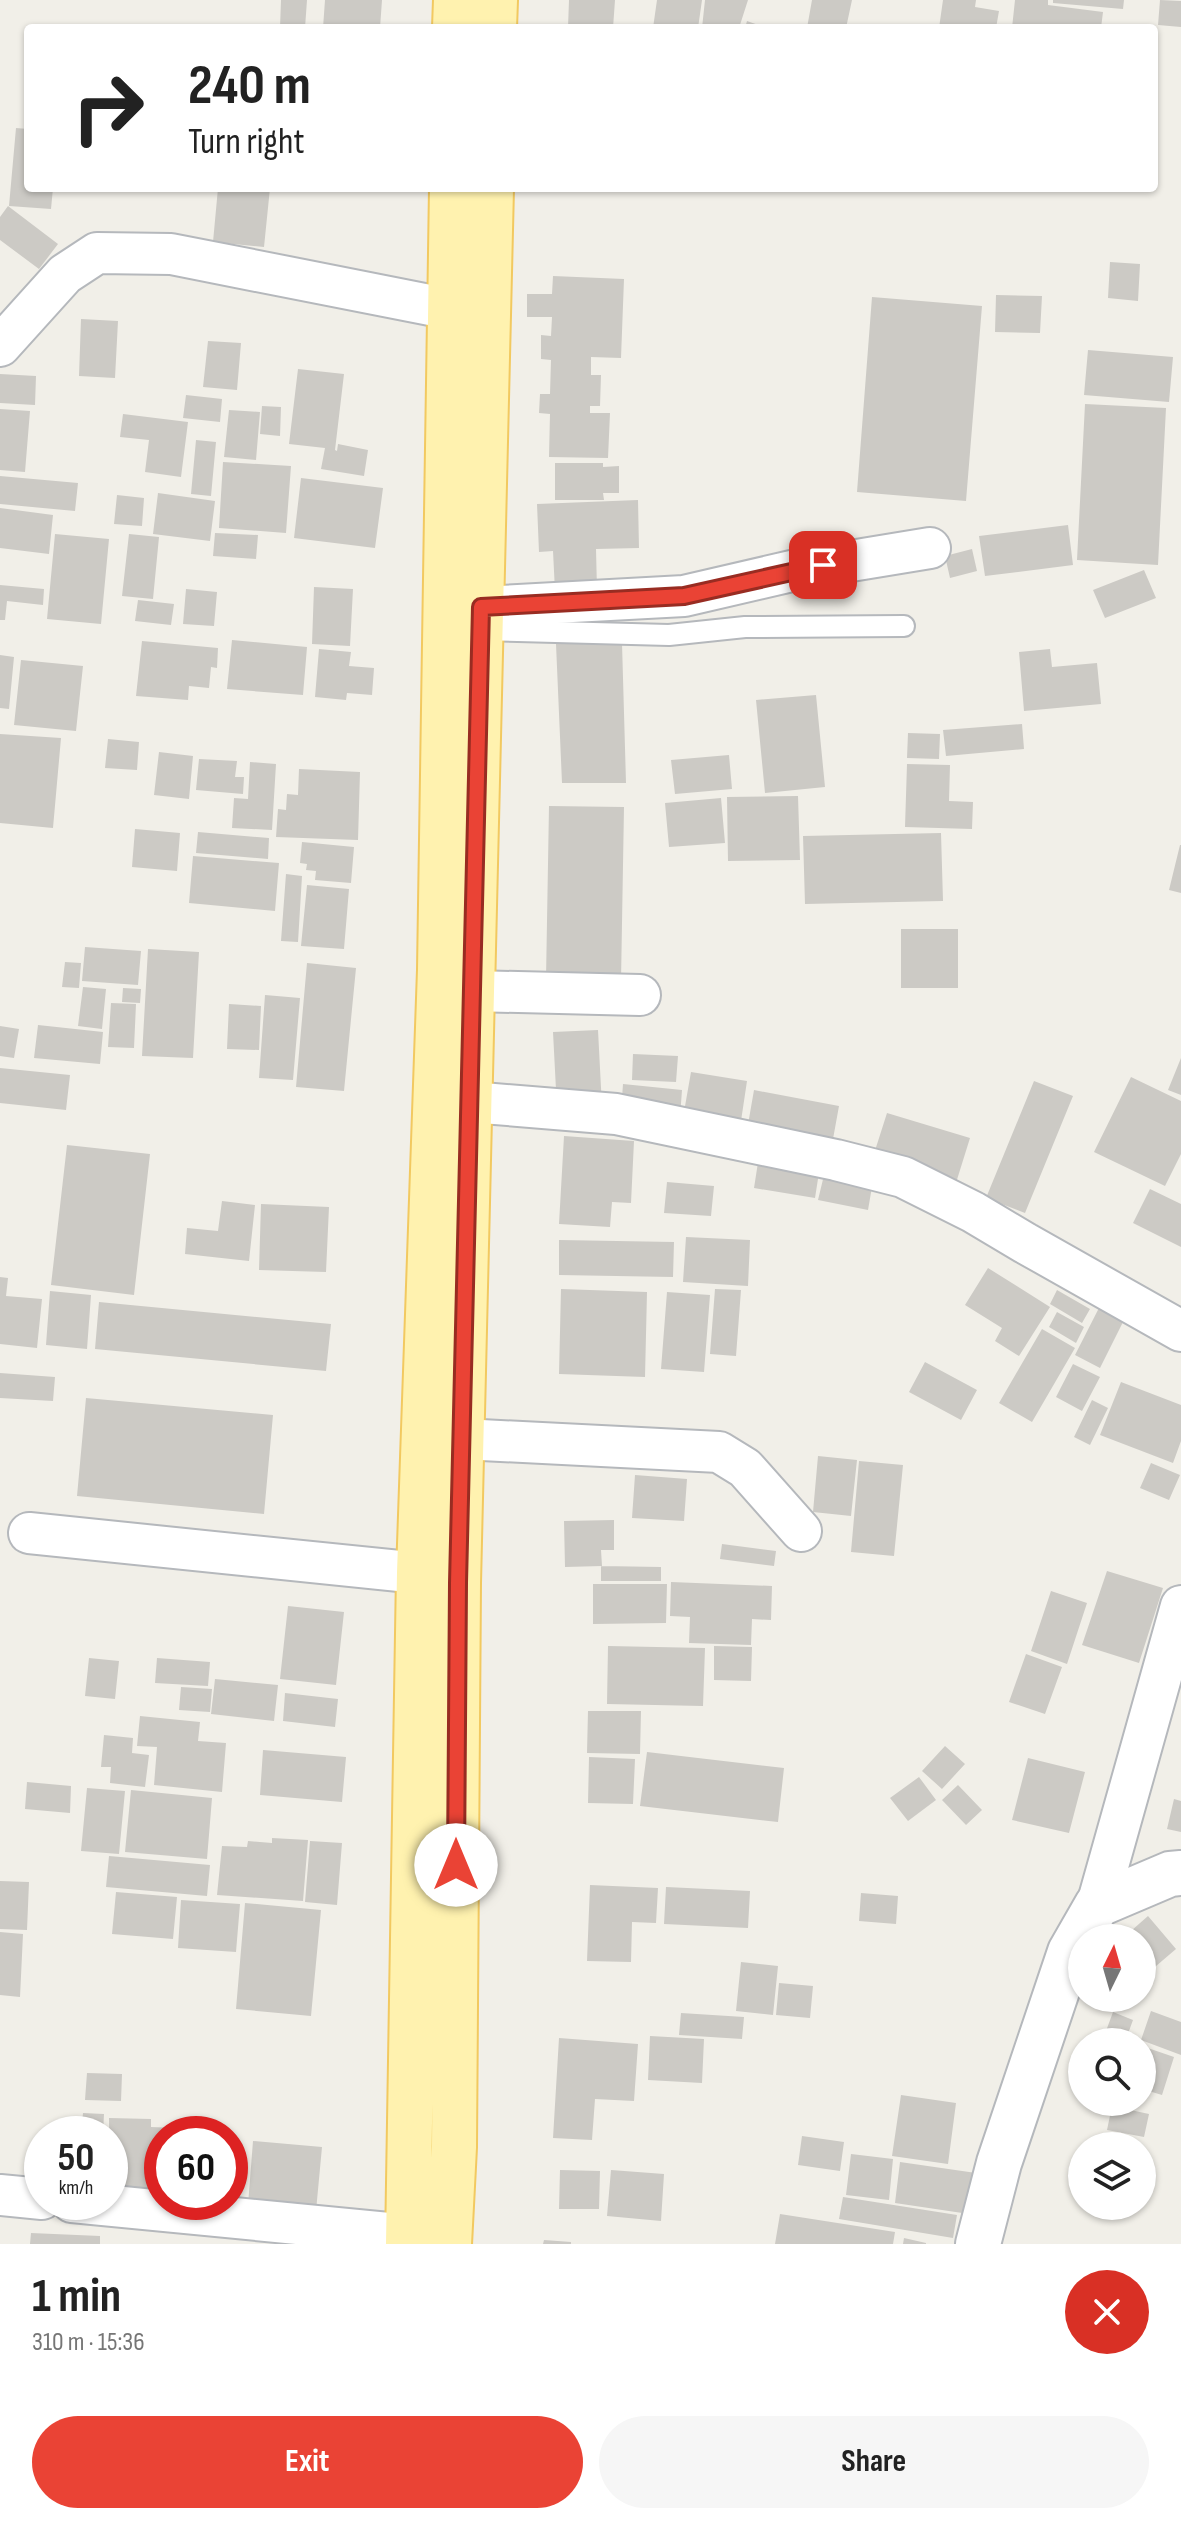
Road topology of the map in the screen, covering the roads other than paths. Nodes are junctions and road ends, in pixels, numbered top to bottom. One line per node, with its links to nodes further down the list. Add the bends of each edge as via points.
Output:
1 (456, 0): 3 (main road)
2 (495, 0): 4 (main road)
3 (455, 24)
4 (494, 24)
5 (452, 192): 7 (main road)
6 (491, 192): 10 (main road)
7 (450, 309): 8 (street, via 171,254 97,253 65,274); 19 (main road, via 440,954)
8 (0, 346)
9 (930, 548): 10 (street, via 796,570 684,596)
10 (481, 618): 11 (lane, via 669,635 745,627); 12 (main road)
11 (904, 626)
12 (472, 991): 13 (street); 14 (main road)
13 (640, 995)
14 (470, 1102): 15 (street, via 616,1114 903,1177); 16 (main road)
15 (1181, 1331)
16 (462, 1439): 17 (street, via 719,1452 745,1468); 26 (main road, via 454,2147)
17 (801, 1531)
18 (29, 1533): 19 (street)
19 (419, 1573): 26 (main road)
20 (1181, 1606): 22 (street)
21 (1181, 1873): 22 (street)
22 (1097, 1905): 27 (street, via 1070,1952 999,2163)
23 (0, 2195): 24 (street)
24 (24, 2197)
25 (128, 2208): 26 (street)
26 (422, 2241)
27 (978, 2244)

